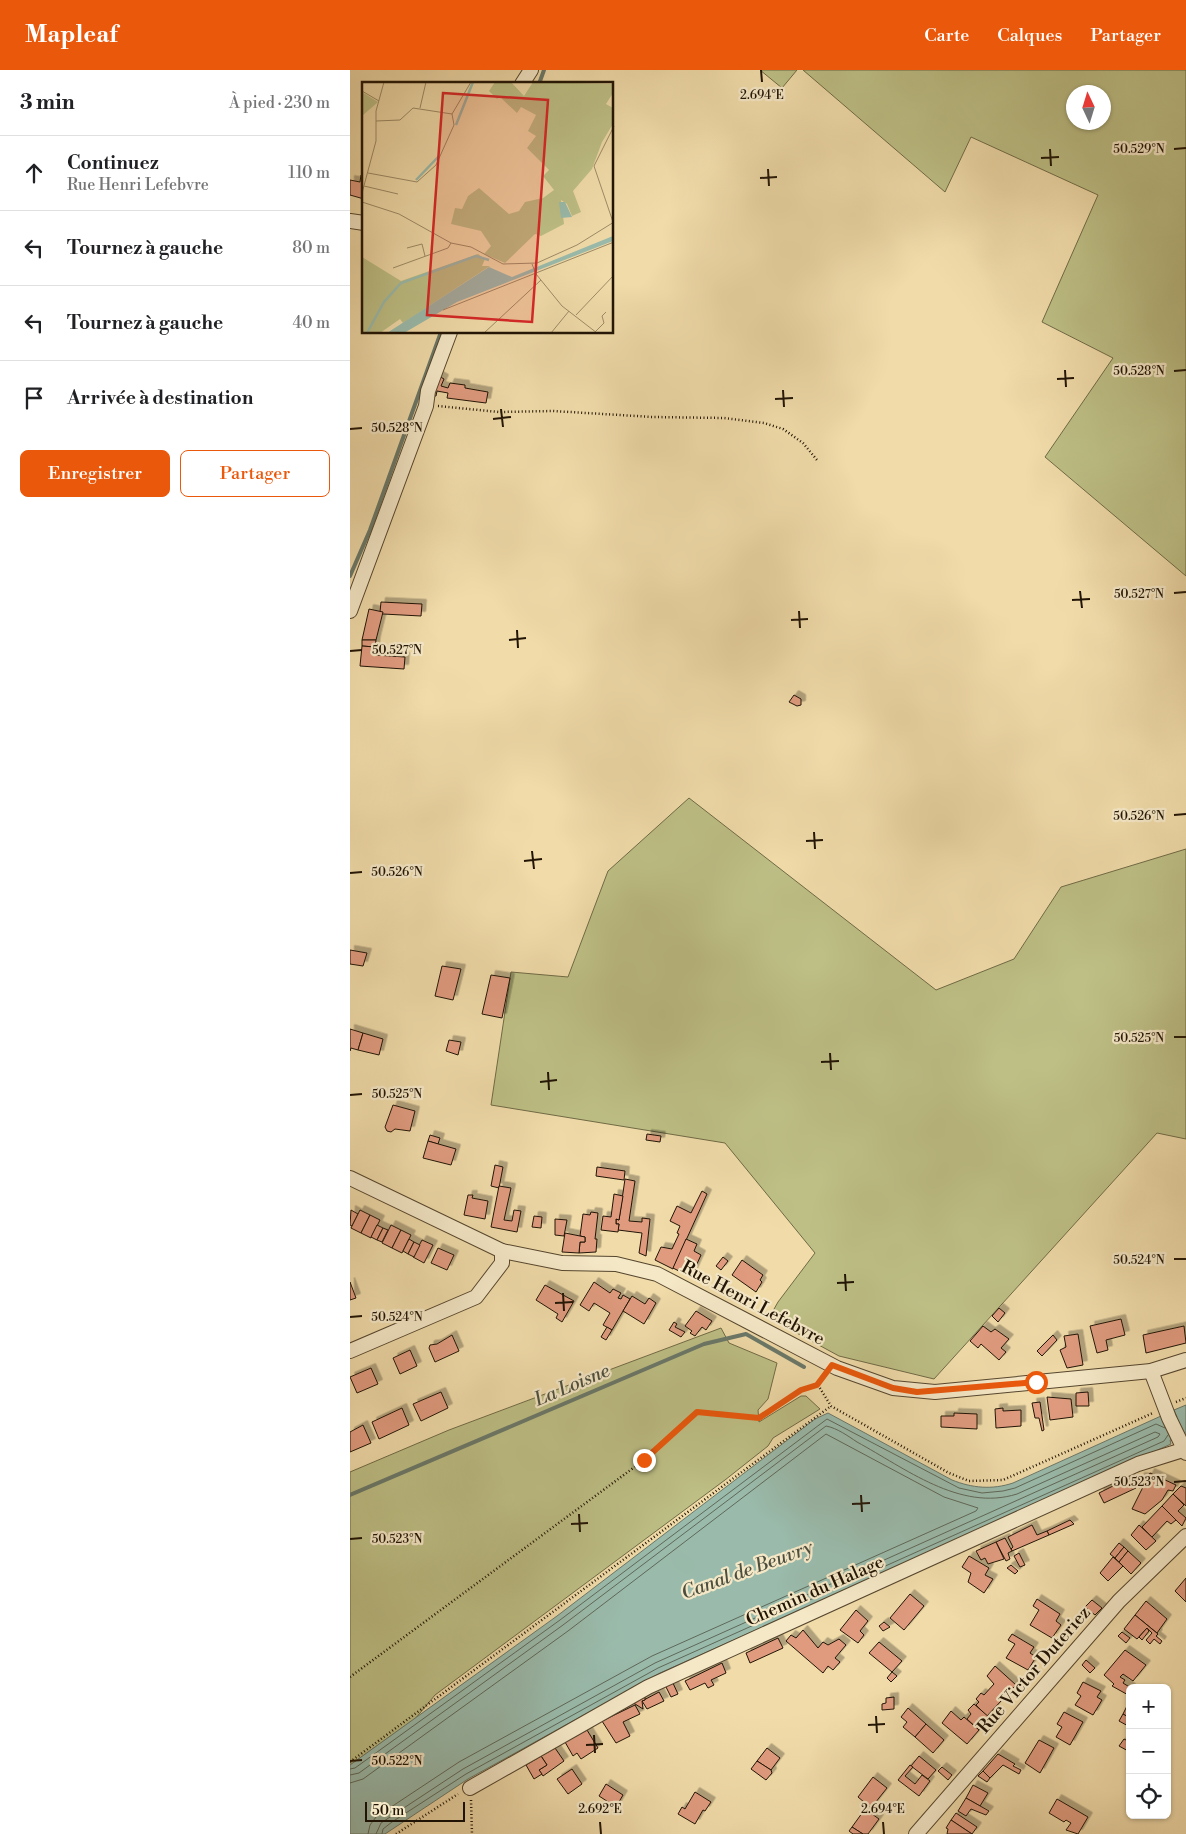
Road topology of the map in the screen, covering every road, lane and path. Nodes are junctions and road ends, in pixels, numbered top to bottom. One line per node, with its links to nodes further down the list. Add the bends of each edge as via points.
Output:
1 (531, 70): 2 (street)
2 (523, 82)
3 (449, 334): 4 (street, via 428,391)
4 (426, 406): 5 (path, via 499,412 724,418 764,423 783,429 803,443); 6 (street)
5 (817, 460)
6 (350, 612)
7 (350, 1178): 8 (street, Rue Henri Lefebvre)
8 (502, 1251): 9 (street, via 502,1263 476,1296); 11 (street, Rue Henri Lefebvre, via 562,1263 616,1264 657,1274)
9 (350, 1352)
10 (1186, 1360): 12 (street, Rue Henri Lefebvre)
11 (832, 1365): 12 (street, Rue Henri Lefebvre, via 893,1388 917,1392); 13 (path)
12 (1151, 1371): 15 (street)
13 (817, 1385): 14 (path); 18 (path, via 801,1390 759,1418 697,1412 644,1460)
14 (831, 1406): 15 (path, via 949,1473 969,1481 1003,1480); 19 (path)
15 (1167, 1413): 16 (street)
16 (1184, 1448): 20 (street, Chemin du Halage, via 1138,1464 648,1687)
17 (1186, 1536): 23 (street, Rue Victor Duteriez, via 1119,1601)
18 (350, 1677)
19 (350, 1762)
20 (465, 1791): 21 (path); 22 (path)
21 (396, 1834)
22 (472, 1834)
23 (916, 1834)

